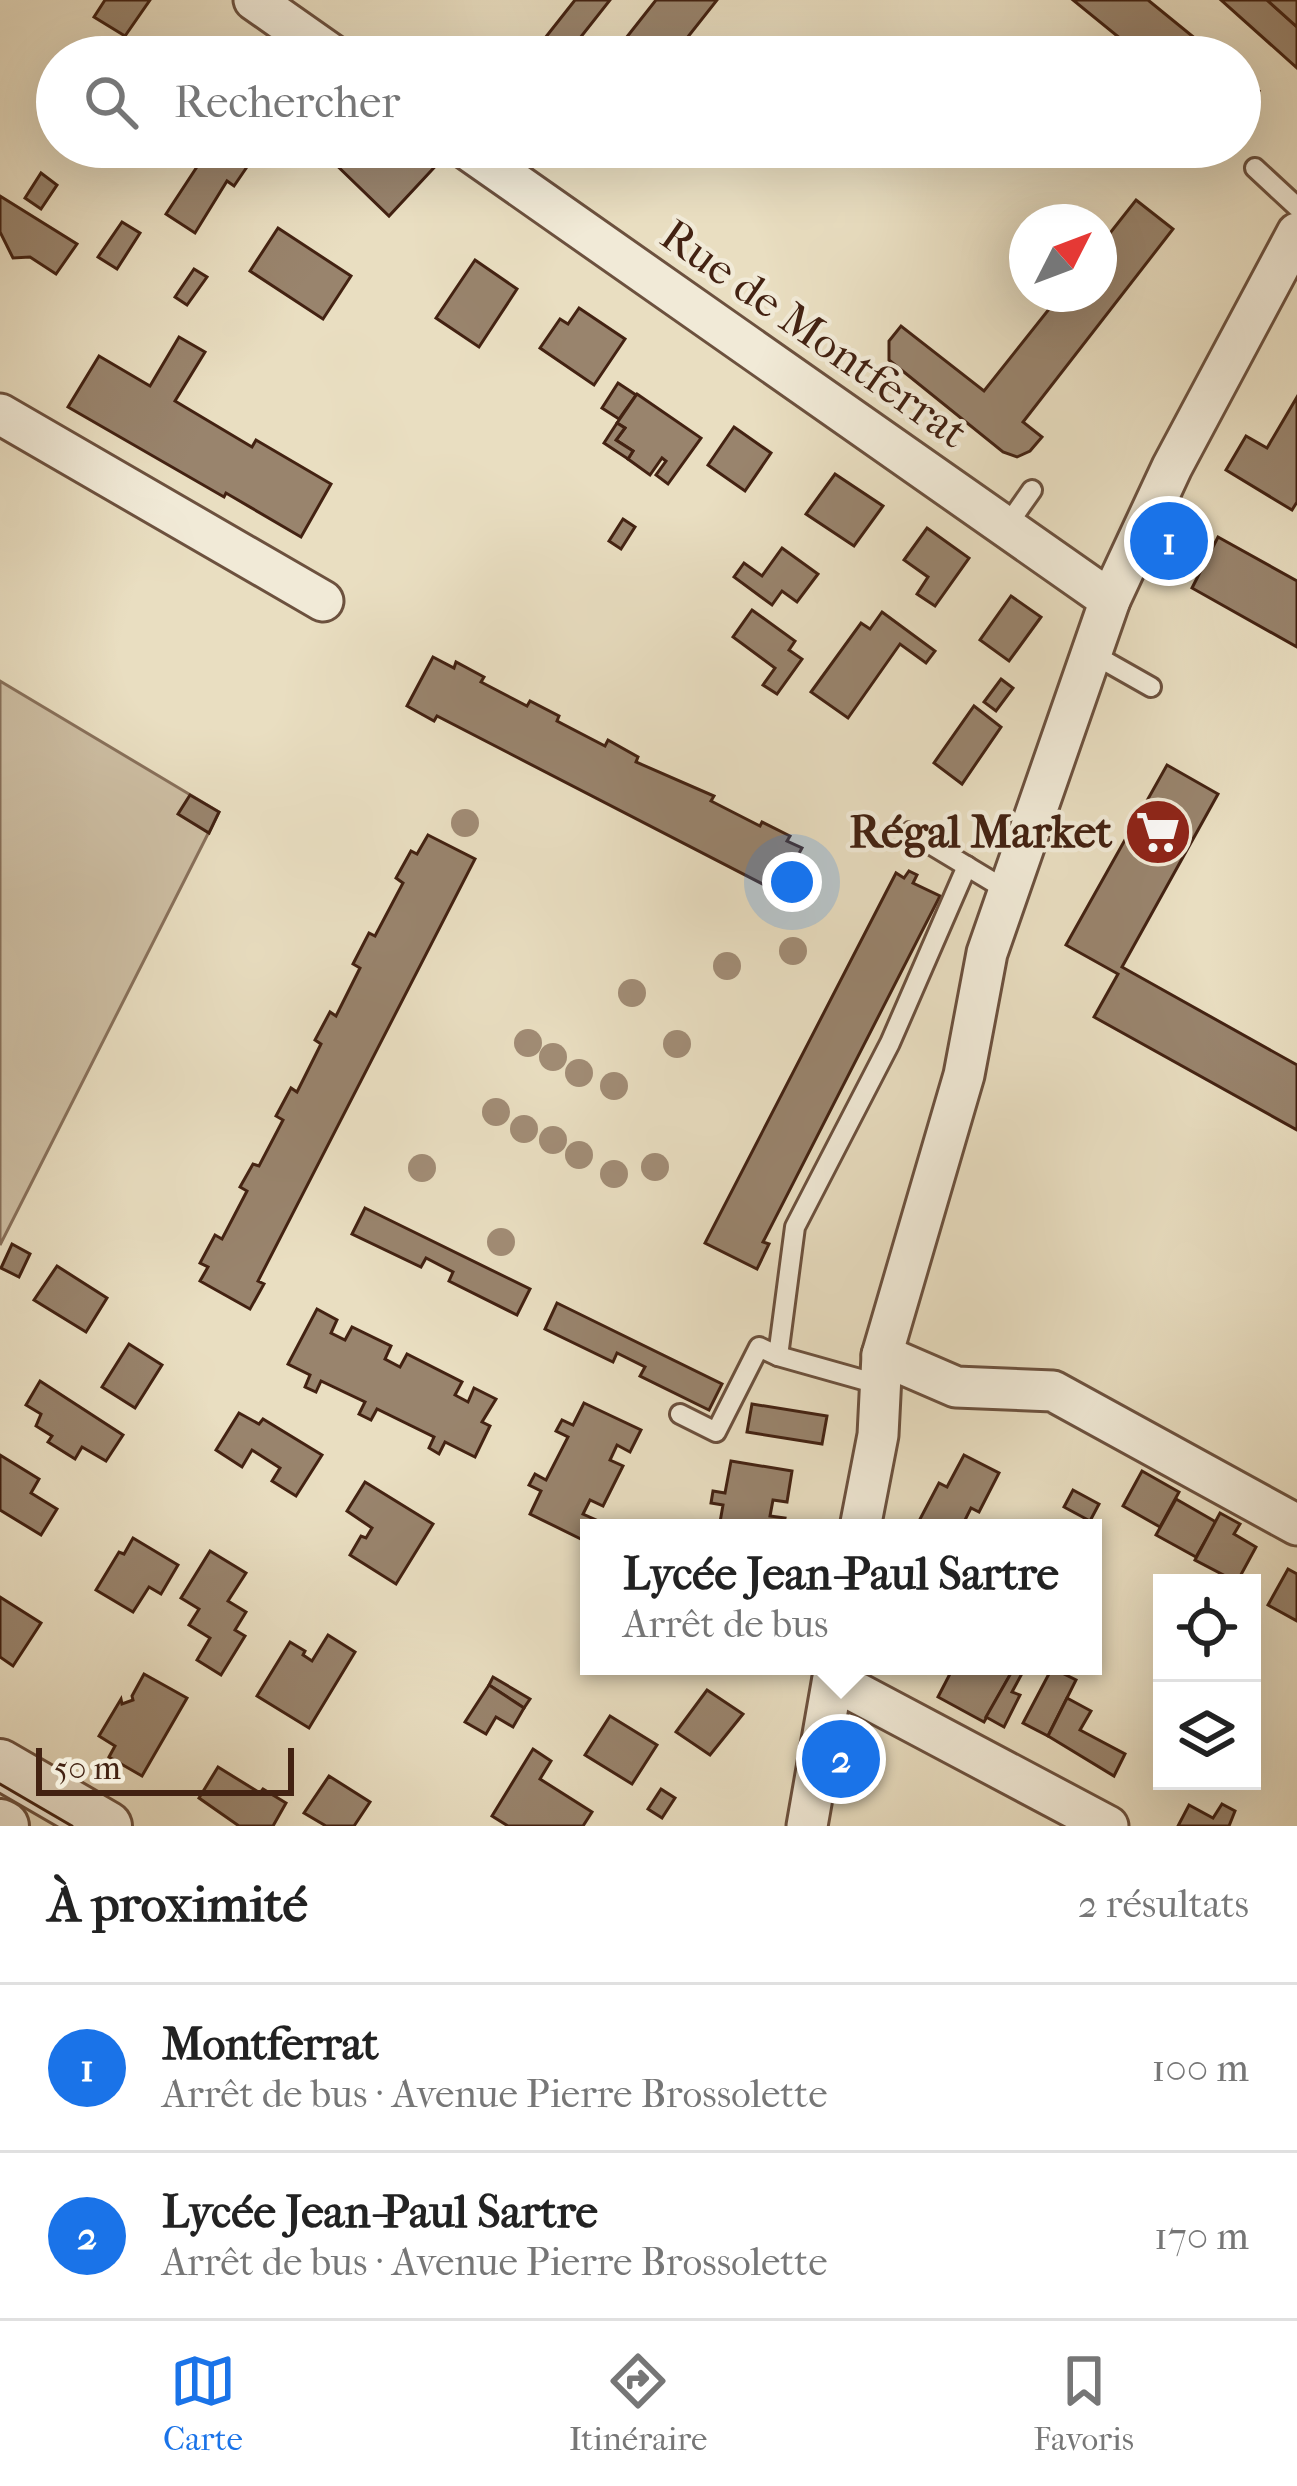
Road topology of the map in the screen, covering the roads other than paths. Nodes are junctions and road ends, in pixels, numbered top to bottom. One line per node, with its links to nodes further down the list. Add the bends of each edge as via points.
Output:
1 (254, 0): 2 (street)
2 (305, 36)
3 (494, 168): 9 (street, Rue de Montferrat)
4 (1255, 168): 5 (lane)
5 (1297, 207)
6 (1297, 233): 10 (street)
7 (0, 415): 11 (street)
8 (1033, 490): 9 (lane)
9 (1006, 527): 10 (street, Rue de Montferrat)
10 (1110, 600): 12 (street)
11 (322, 601)
12 (1091, 653): 13 (lane); 16 (street)
13 (1150, 687)
14 (910, 832): 15 (lane)
15 (967, 866): 16 (lane); 17 (lane, via 890,1043 795,1228)
16 (1008, 891): 18 (street)
17 (778, 1356): 18 (lane); 19 (lane, via 758,1347 716,1432)
18 (881, 1370): 20 (street); 21 (street, via 956,1388 1053,1391)
19 (680, 1414)
20 (862, 1519)
21 (1297, 1525)
22 (834, 1675): 26 (street)
23 (838, 1675): 27 (street)
24 (0, 1764): 25 (street)
25 (107, 1826)
26 (807, 1826)
27 (1108, 1826)

